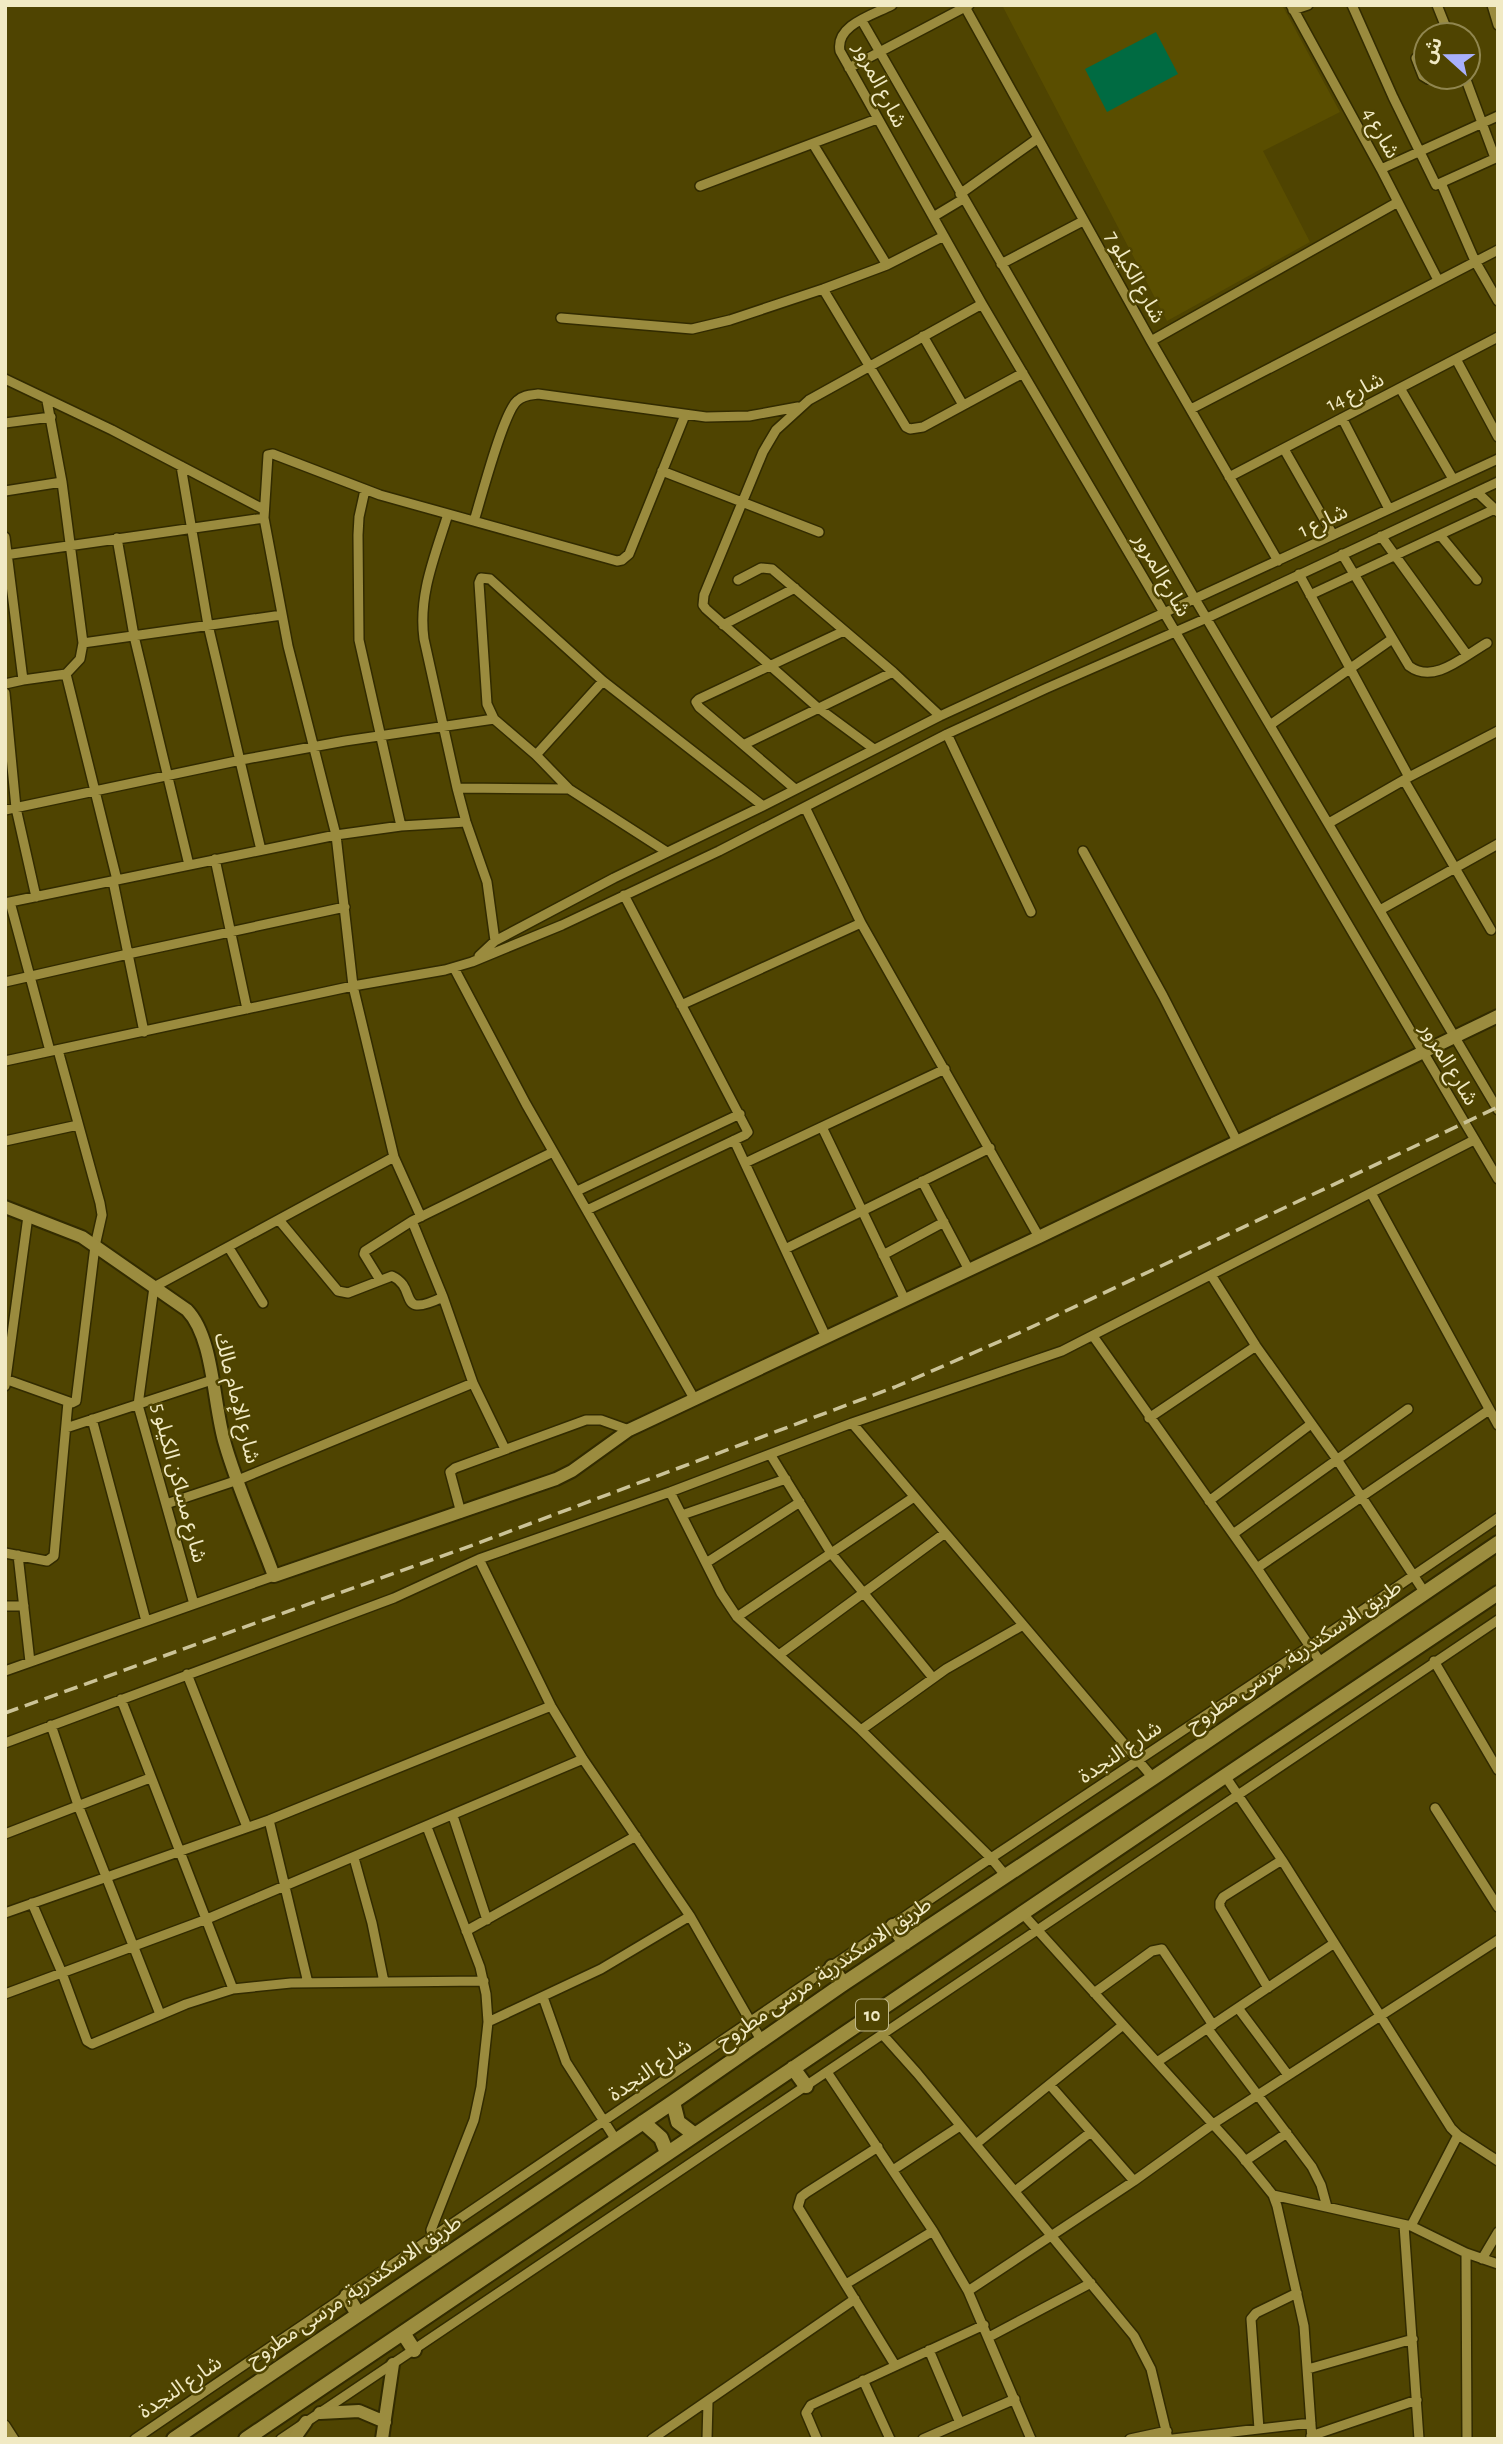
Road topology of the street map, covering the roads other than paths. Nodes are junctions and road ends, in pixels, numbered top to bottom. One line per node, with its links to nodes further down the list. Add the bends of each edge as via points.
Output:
1 (892, 5): 7 (street, شارع المرور)
2 (1308, 5): 6 (street)
3 (1352, 5): 17 (street)
4 (1492, 5): 8 (street)
5 (967, 6): 9 (street, شارع المرور); 15 (street, شارع الكيلو 7)
6 (1292, 7): 19 (street, شارع 4)
7 (862, 21): 9 (street); 10 (street, شارع المرور, via 839,38)
8 (1498, 25)
9 (879, 52): 10 (street); 22 (street, شارع المرور)
10 (849, 68): 13 (street, شارع المرور)
11 (1470, 91): 14 (street)
12 (1498, 116): 14 (street)
13 (877, 120): 16 (street); 24 (street, شارع المرور)
14 (1482, 122): 17 (street); 18 (street)
15 (1037, 139): 22 (street); 25 (street, شارع الكيلو 7)
16 (813, 144): 21 (street); 30 (street)
17 (1420, 150): 19 (street); 20 (street, via 1436,185)
18 (1496, 157): 20 (street)
19 (1381, 169): 23 (street, شارع 4)
20 (1441, 183): 28 (street)
21 (700, 186)
22 (962, 197): 24 (street); 29 (street, شارع المرور)
23 (1398, 202): 31 (street, شارع 4); 38 (street)
24 (933, 217): 26 (street, شارع المرور)
25 (1083, 221): 29 (street); 38 (street, شارع الكيلو 7)
26 (944, 236): 30 (street); 34 (street, شارع المرور)
27 (1498, 250): 28 (street)
28 (1475, 261): 31 (street); 33 (street)
29 (1001, 264): 88 (street, شارع المرور)
30 (887, 265): 32 (street)
31 (1438, 280): 47 (street)
32 (823, 289): 35 (street, via 692,330); 40 (street)
33 (1498, 301)
34 (982, 304): 36 (street); 41 (street, شارع المرور)
35 (561, 318)
36 (923, 336): 40 (street); 45 (street)
37 (1498, 337): 39 (street, شارع 14)
38 (1150, 341): 47 (street, شارع الكيلو 7)
39 (1456, 359): 43 (street, شارع 14); 52 (street)
40 (869, 366): 45 (street, via 910,429 918,430); 46 (street)
41 (1023, 373): 45 (street); 89 (street, شارع المرور)
42 (5, 379): 44 (street)
43 (1399, 388): 50 (street, شارع 14); 58 (street)
44 (47, 401): 49 (street); 55 (street)
45 (963, 405)
46 (800, 407): 48 (street, via 736,417); 64 (street, via 770,439)
47 (1191, 409): 57 (street, شارع الكيلو 7)
48 (685, 415): 56 (street); 69 (street, via 526,396 517,401 507,418)
49 (51, 418): 51 (street); 59 (street)
50 (1342, 418): 53 (street, شارع 14); 65 (street)
51 (5, 423)
52 (1498, 437)
53 (1284, 449): 57 (street, شارع 14); 72 (street)
54 (1498, 459): 58 (street, شارع 1)
55 (181, 466): 67 (street); 70 (street)
56 (662, 471): 64 (street); 69 (street, via 629,554 622,561)
57 (1229, 477): 81 (street, شارع الكيلو 7)
58 (1453, 480): 65 (street, شارع 1)
59 (62, 482): 62 (street); 77 (street)
60 (1498, 482): 63 (street, شارع 1)
61 (365, 490): 67 (street, via 270,454); 68 (street); 116 (street, via 358,535 359,640)
62 (5, 491)
63 (1476, 492): 66 (street); 74 (street, شارع 1)
64 (742, 501): 71 (street); 93 (street, via 703,601)
65 (1389, 509): 72 (street, شارع 1)
66 (1496, 511): 73 (street)
67 (264, 513): 70 (street); 90 (street)
68 (448, 514): 69 (street); 113 (street, via 421,616)
69 (474, 521)
70 (192, 528): 76 (street); 92 (street)
71 (819, 532)
72 (1333, 535): 81 (street, شارع 1)
73 (1440, 535): 80 (street); 85 (street)
74 (1381, 536): 79 (street, شارع 1); 80 (street)
75 (5, 537): 78 (street)
76 (117, 538): 77 (street); 96 (street)
77 (71, 545): 78 (street); 98 (street)
78 (6, 554): 105 (street)
79 (1342, 554): 82 (street, شارع 1); 83 (street)
80 (1395, 555): 83 (street); 100 (street)
81 (1279, 561): 88 (street, شارع 1)
82 (1299, 574): 87 (street); 91 (street, شارع 1)
83 (1354, 574): 87 (street); 97 (street)
84 (738, 580): 86 (street, via 766,567)
85 (1477, 580)
86 (795, 588): 93 (street); 94 (street)
87 (1310, 595): 102 (street)
88 (1195, 599): 89 (street, شارع 1); 91 (street, شارع المرور)
89 (1163, 613): 95 (street, شارع المرور); 110 (street, شارع 1)
90 (282, 615): 92 (street); 118 (street)
91 (1207, 618): 95 (street, شارع 1); 112 (street, شارع المرور)
92 (208, 625): 96 (street); 121 (street)
93 (723, 625): 101 (street)
94 (845, 631): 101 (street); 103 (street)
95 (1174, 632): 115 (street, شارع 1); 166 (street, شارع المرور)
96 (134, 636): 98 (street); 122 (street)
97 (1392, 639): 100 (street, via 1409,666 1422,673 1438,672); 102 (street)
98 (83, 643): 104 (street, via 80,659)
99 (1487, 643): 100 (street)
100 (1467, 654)
101 (770, 667): 109 (street); 117 (street, via 696,702)
102 (1351, 669): 112 (street); 123 (street)
103 (893, 672): 109 (street); 110 (street)
104 (66, 674): 105 (street); 127 (street)
105 (23, 680): 107 (street)
106 (603, 681): 111 (street, via 490,579 481,578 486,696); 120 (street); 128 (street)
107 (5, 684)
108 (5, 693): 130 (street)
109 (817, 708): 117 (street); 119 (street)
110 (940, 716): 119 (street, شارع 1)
111 (495, 719): 113 (street); 120 (street)
112 (1270, 725): 133 (street, شارع المرور)
113 (442, 727): 116 (street); 124 (street)
114 (1498, 732): 123 (street)
115 (947, 734): 129 (street, شارع 1); 149 (street)
116 (381, 736): 118 (street); 134 (street)
117 (745, 744): 126 (street)
118 (313, 747): 121 (street); 135 (street)
119 (874, 749): 126 (street, شارع 1)
120 (536, 755): 125 (street)
121 (241, 760): 122 (street); 137 (street)
122 (167, 775): 127 (street); 141 (street)
123 (1407, 779): 133 (street); 142 (street)
124 (457, 788): 125 (street); 132 (street)
125 (569, 789): 139 (street)
126 (795, 789): 128 (street, شارع 1)
127 (94, 790): 130 (street); 143 (street)
128 (763, 806): 139 (street, شارع 1)
129 (805, 807): 144 (street, شارع 1); 150 (street)
130 (16, 808): 131 (street); 145 (street)
131 (5, 810)
132 (466, 822): 134 (street); 153 (street, via 487,883)
133 (1329, 823): 148 (street, شارع المرور)
134 (401, 826): 135 (street)
135 (336, 835): 137 (street); 147 (street)
136 (1498, 844): 142 (street)
137 (261, 850): 140 (street)
138 (1083, 851): 176 (street)
139 (667, 852): 153 (street, شارع 1)
140 (215, 859): 141 (street); 152 (street)
141 (189, 865): 143 (street)
142 (1455, 868): 148 (street); 151 (street)
143 (115, 880): 145 (street); 154 (street)
144 (624, 895): 155 (street, شارع 1); 160 (street)
145 (36, 897): 146 (street)
146 (8, 902): 157 (street)
147 (345, 907): 152 (street); 159 (street)
148 (1380, 910): 164 (street, شارع المرور)
149 (1031, 912)
150 (861, 923): 160 (street); 168 (street)
151 (1491, 930)
152 (230, 931): 154 (street); 161 (street)
153 (495, 941): 155 (street, شارع 1)
154 (128, 954): 157 (street); 163 (street)
155 (472, 962): 156 (street, شارع 1)
156 (454, 968): 159 (street, شارع 1); 178 (street)
157 (30, 976): 158 (street); 165 (street)
158 (5, 982)
159 (353, 986): 161 (street, شارع 1); 179 (street)
160 (681, 1005): 170 (street)
161 (247, 1009): 163 (street, شارع 1)
162 (1498, 1016): 164 (street)
163 (144, 1032): 165 (street, شارع 1)
164 (1454, 1037): 166 (street); 169 (street, شارع المرور)
165 (54, 1051): 167 (street, شارع 1); 171 (street)
166 (1422, 1052): 174 (street, شارع المرور); 176 (street)
167 (5, 1061)
168 (945, 1069): 172 (street); 177 (street)
169 (1498, 1110)
170 (740, 1114): 173 (street, via 748,1132); 183 (street)
171 (78, 1125): 175 (street); 193 (street, via 101,1209)
172 (822, 1127): 180 (street); 187 (street)
173 (734, 1140): 180 (street); 186 (street)
174 (1474, 1140): 181 (street, شارع المرور); 184 (street)
175 (5, 1141)
176 (1237, 1141): 192 (street)
177 (990, 1148): 182 (street); 192 (street)
178 (553, 1152): 183 (street); 189 (street)
179 (394, 1157): 189 (street); 190 (street)
180 (745, 1163): 195 (street)
181 (1498, 1179)
182 (922, 1181): 187 (street); 191 (street)
183 (577, 1191): 186 (street)
184 (1371, 1193): 198 (street); 215 (street)
185 (5, 1207): 188 (street, شارع الإمام مالك)
186 (587, 1210): 211 (street)
187 (862, 1211): 195 (street); 196 (street)
188 (28, 1216): 193 (street, شارع الإمام مالك); 207 (street)
189 (416, 1219): 199 (street, via 365,1251); 201 (street)
190 (279, 1220): 194 (street); 199 (street, via 338,1291 348,1293)
191 (944, 1222): 196 (street); 197 (street)
192 (1039, 1237): 197 (street)
193 (95, 1246): 200 (street, شارع الإمام مالك); 212 (street, via 76,1401)
194 (229, 1248): 200 (street); 203 (street)
195 (785, 1248): 205 (street)
196 (883, 1255): 202 (street)
197 (969, 1270): 202 (street)
198 (1211, 1276): 204 (street); 206 (street)
199 (380, 1280): 201 (street, via 397,1278 417,1306)
200 (154, 1287): 208 (street, شارع الإمام مالك, via 187,1310 201,1329); 213 (street, شارع مساكن الكيلو 5)
201 (443, 1297): 209 (street)
202 (905, 1300): 205 (street)
203 (263, 1303)
204 (1093, 1336): 216 (street); 218 (street, via 1062,1351)
205 (826, 1337): 211 (street)
206 (1256, 1346): 216 (street); 219 (street)
207 (6, 1380): 210 (street); 212 (street)
208 (212, 1380): 213 (street); 227 (street, شارع الإمام مالك, via 220,1426)
209 (473, 1383): 223 (street); 227 (street)
210 (5, 1387)
211 (695, 1400): 222 (street)
212 (68, 1402): 221 (street)
213 (138, 1405): 217 (street); 233 (street, شارع مساكن الكيلو 5)
214 (1408, 1409): 225 (street)
215 (1489, 1410): 220 (street); 230 (street)
216 (1149, 1418): 231 (street)
217 (92, 1419): 221 (street); 256 (street)
218 (852, 1423): 224 (street); 229 (street)
219 (1311, 1424): 225 (street); 231 (street)
220 (1498, 1425)
221 (66, 1428): 242 (street, via 54,1556 47,1561)
222 (629, 1430): 223 (street, via 593,1419); 234 (street, via 564,1476)
223 (505, 1448): 234 (street, via 450,1472)
224 (770, 1454): 226 (street); 228 (street)
225 (1336, 1458): 230 (street); 238 (street)
226 (786, 1479): 232 (street); 235 (street)
227 (238, 1480): 233 (street); 247 (street, شارع الإمام مالك)
228 (670, 1492): 235 (street); 243 (street)
229 (914, 1497): 237 (street); 241 (street)
230 (1362, 1497): 245 (street); 246 (street)
231 (1209, 1501): 238 (street)
232 (800, 1502): 241 (street); 244 (street)
233 (166, 1504): 251 (street, شارع مساكن الكيلو 5)
234 (461, 1513): 247 (street)
235 (682, 1516): 244 (street)
236 (1498, 1518): 246 (street, شارع النجدة)
237 (945, 1533): 250 (street); 257 (street)
238 (1233, 1534): 245 (street)
239 (1498, 1543): 248 (main road, طريق الاسكندرية, مرسى مطروح / 10)
240 (5, 1553): 242 (street)
241 (831, 1553): 250 (street); 254 (street)
242 (18, 1555): 253 (street)
243 (479, 1559): 264 (street, via 394,1598); 267 (street)
244 (706, 1563): 254 (street)
245 (1257, 1568): 258 (street)
246 (1413, 1575): 248 (street); 258 (street, شارع النجدة)
247 (274, 1576): 251 (street)
248 (1425, 1593): 262 (main road, طريق الاسكندرية, مرسى مطروح / 10)
249 (1498, 1593): 274 (main road, 10)
250 (863, 1594): 259 (street); 265 (street)
251 (194, 1604): 256 (street)
252 (5, 1606): 253 (street)
253 (24, 1606): 261 (street)
254 (737, 1617): 259 (street)
255 (1498, 1619): 260 (street)
256 (146, 1621): 261 (street)
257 (1023, 1625): 265 (street); 272 (street)
258 (1310, 1646): 262 (street); 272 (street, شارع النجدة)
259 (779, 1655): 269 (street)
260 (1434, 1661): 273 (street); 277 (street)
261 (30, 1662): 263 (street)
262 (1321, 1663): 276 (main road, طريق الاسكندرية, مرسى مطروح / 10)
263 (5, 1671)
264 (187, 1674): 266 (street); 282 (street)
265 (933, 1678): 269 (street)
266 (121, 1699): 268 (street); 275 (street)
267 (551, 1706): 271 (street); 281 (street)
268 (51, 1725): 270 (street); 278 (street)
269 (861, 1730): 288 (street)
270 (5, 1742)
271 (583, 1759): 280 (street); 285 (street)
272 (1138, 1761): 276 (street); 288 (street, شارع النجدة)
273 (1498, 1770)
274 (1225, 1776): 277 (street); 296 (main road, 10)
275 (150, 1778): 278 (street); 286 (street)
276 (1153, 1778): 290 (main road, طريق الاسكندرية, مرسى مطروح / 10)
277 (1238, 1794): 289 (street); 301 (street)
278 (78, 1805): 284 (street); 291 (street)
279 (1435, 1808): 294 (street)
280 (453, 1816): 283 (street); 299 (street)
281 (270, 1820): 282 (street); 292 (street)
282 (247, 1827): 286 (street)
283 (427, 1827): 287 (street); 302 (street)
284 (5, 1835)
285 (636, 1836): 297 (street); 299 (street)
286 (178, 1852): 291 (street); 298 (street)
287 (354, 1858): 292 (street); 310 (street)
288 (991, 1858): 290 (street); 300 (street, شارع النجدة)
289 (1282, 1860): 305 (street); 313 (street, via 1220,1902)
290 (1006, 1876): 304 (main road, طريق الاسكندرية, مرسى مطروح / 10)
291 (106, 1877): 293 (street); 306 (street)
292 (285, 1887): 298 (street); 311 (street)
293 (32, 1903): 295 (street); 308 (street)
294 (1498, 1907)
295 (5, 1913)
296 (1023, 1914): 301 (street); 328 (main road, 10)
297 (690, 1916): 317 (street); 322 (street)
298 (207, 1919): 306 (street); 314 (street)
299 (487, 1920): 302 (street)
300 (892, 1926): 304 (main road); 307 (street, شارع النجدة)
301 (1038, 1930): 315 (street); 325 (street)
302 (466, 1931): 309 (street)
303 (1498, 1940): 320 (street)
304 (905, 1942): 312 (main road, طريق الاسكندرية, مرسى مطروح / 10)
305 (1334, 1944): 313 (street); 320 (street)
306 (133, 1946): 308 (street); 319 (street)
307 (832, 1967): 312 (main road); 322 (street, شارع النجدة)
308 (62, 1973): 316 (street); 319 (street, via 90,2043)
309 (484, 1981): 310 (street); 321 (street)
310 (384, 1982): 311 (street)
311 (308, 1983): 314 (street)
312 (843, 1984): 326 (main road, طريق الاسكندرية, مرسى مطروح / 10)
313 (1268, 1988): 318 (street)
314 (233, 1989): 319 (street)
315 (1094, 1993): 323 (street); 324 (street, via 1152,1951 1162,1949)
316 (5, 1994)
317 (543, 1997): 321 (street); 335 (street, via 566,2062)
318 (1238, 2008): 324 (street); 330 (street)
319 (160, 2014)
320 (1380, 2016): 330 (street); 342 (street)
321 (488, 2022): 358 (street, via 474,2120 433,2220)
322 (751, 2023): 326 (street); 335 (street, شارع النجدة)
323 (1123, 2025): 327 (street); 331 (street)
324 (1210, 2027): 327 (street); 333 (street)
325 (883, 2035): 329 (street); 338 (street)
326 (761, 2040): 334 (main road, طريق الاسكندرية, مرسى مطروح / 10)
327 (1157, 2063): 337 (street)
328 (793, 2068): 332 (main road); 341 (main road, 10)
329 (827, 2072): 332 (street); 345 (street)
330 (1288, 2075): 333 (street)
331 (1050, 2084): 339 (street); 344 (street)
332 (806, 2086): 374 (street)
333 (1259, 2094): 337 (street); 340 (street)
334 (673, 2102): 336 (main road, طريق الاسكندرية, مرسى مطروح / 10); 341 (main road, via 678,2122)
335 (606, 2121): 343 (street); 358 (street, شارع النجدة)
336 (643, 2122): 343 (main road, طريق الاسكندرية, مرسى مطروح / 10); 346 (main road, via 661,2138)
337 (1213, 2124): 347 (street); 350 (street)
338 (960, 2126): 344 (street); 349 (street)
339 (1091, 2132): 350 (street); 351 (street)
340 (1287, 2133): 347 (street); 353 (street, via 1317,2175)
341 (695, 2135): 346 (main road, 10)
342 (1458, 2135): 348 (street); 354 (street)
343 (617, 2140): 361 (main road, طريق الاسكندرية, مرسى مطروح / 10)
344 (976, 2144): 351 (street)
345 (878, 2147): 349 (street); 364 (street, via 798,2202)
346 (667, 2154): 371 (main road, 10)
347 (1245, 2161): 352 (street)
348 (1498, 2161)
349 (893, 2170): 355 (street)
350 (1134, 2181): 357 (street)
351 (1015, 2191): 357 (street)
352 (1273, 2195): 353 (street); 366 (street)
353 (1327, 2207): 354 (street)
354 (1407, 2226): 359 (street); 373 (street)
355 (933, 2231): 364 (street); 365 (street)
356 (1498, 2232): 360 (street)
357 (1052, 2236): 363 (street); 365 (street)
358 (433, 2238): 361 (street); 367 (street, شارع النجدة)
359 (1466, 2253): 360 (street); 407 (street)
360 (1482, 2259): 362 (street)
361 (437, 2260): 369 (main road, طريق الاسكندرية, مرسى مطروح / 10)
362 (1498, 2264)
363 (1091, 2283): 372 (street); 390 (street, via 1143,2350)
364 (846, 2284): 368 (street)
365 (968, 2291): 370 (street)
366 (1297, 2293): 378 (street); 389 (street, via 1251,2319)
367 (347, 2296): 369 (main road); 393 (street, شارع النجدة)
368 (855, 2299): 377 (street); 382 (street)
369 (358, 2314): 394 (main road, طريق الاسكندرية, مرسى مطروح / 10)
370 (984, 2325): 372 (street); 375 (street)
371 (403, 2333): 374 (main road); 395 (main road, 10)
372 (989, 2337): 380 (street)
373 (1413, 2339): 378 (street); 381 (street)
374 (414, 2350): 376 (street)
375 (929, 2350): 377 (street); 386 (street)
376 (393, 2364): 383 (street); 385 (street)
377 (895, 2365): 379 (street)
378 (1308, 2369): 387 (street)
379 (863, 2380): 401 (street, via 808,2407 806,2413); 402 (street)
380 (1015, 2399): 386 (street); 404 (street)
381 (1417, 2400): 391 (street); 406 (street)
382 (708, 2402): 399 (street); 400 (street)
383 (320, 2413): 384 (street); 385 (street, via 359,2412)
384 (306, 2422): 396 (street); 397 (street)
385 (385, 2422): 398 (street)
386 (960, 2423): 403 (street)
387 (1311, 2423): 389 (street); 391 (street)
388 (5, 2425): 392 (street)
389 (1259, 2428): 390 (street)
390 (1169, 2436): 405 (street)
391 (1311, 2437)
392 (14, 2439)
393 (135, 2439)
394 (174, 2439)
395 (246, 2439)
396 (281, 2439)
397 (294, 2439)
398 (382, 2439)
399 (652, 2439)
400 (708, 2439)
401 (817, 2439)
402 (890, 2439)
403 (923, 2439)
404 (1031, 2439)
405 (1130, 2439)
406 (1419, 2439)
407 (1467, 2439)

